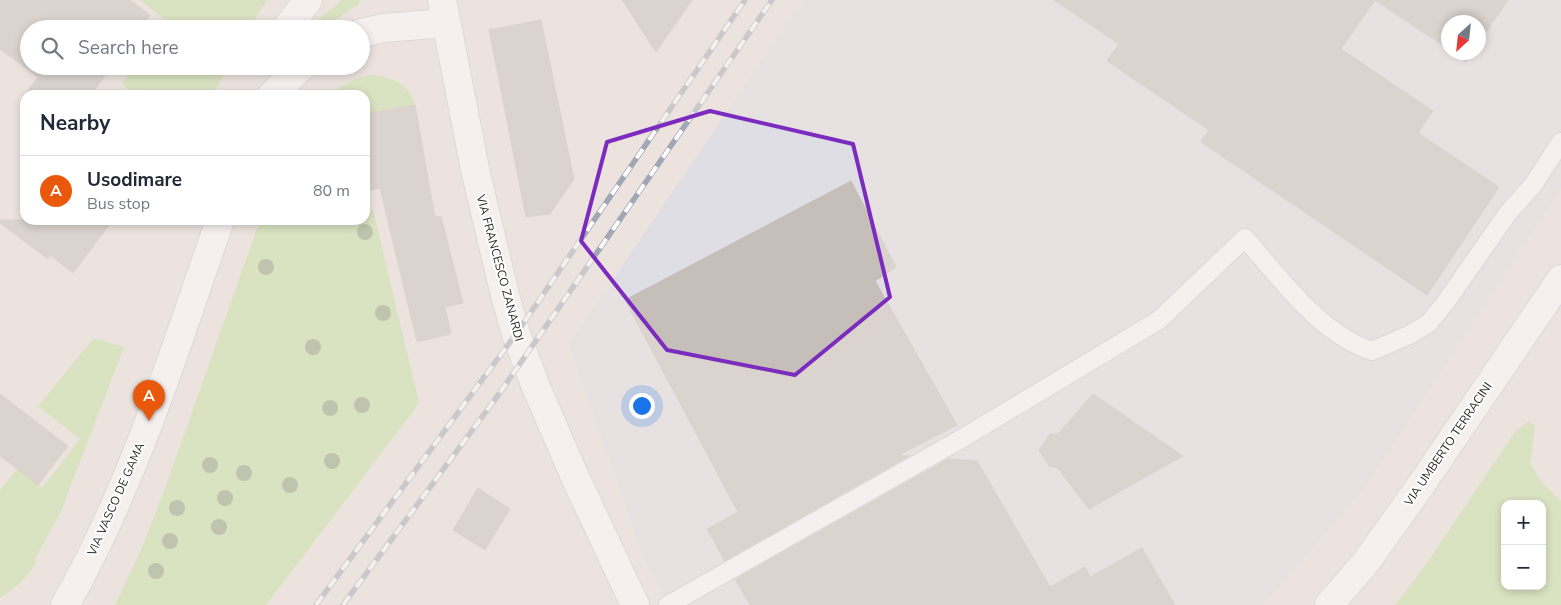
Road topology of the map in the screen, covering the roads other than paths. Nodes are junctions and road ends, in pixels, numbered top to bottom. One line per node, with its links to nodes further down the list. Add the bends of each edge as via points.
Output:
1 (308, 0): 3 (street)
2 (444, 11): 4 (street); 13 (street, VIA FRANCESCO ZANARDI, via 482,200 516,334 575,477)
3 (293, 20)
4 (370, 31)
5 (268, 75): 7 (street)
6 (293, 75): 8 (street)
7 (263, 90)
8 (277, 90)
9 (1561, 142): 14 (lane, via 1445,303 1429,323 1409,335 1372,351 1356,346 1302,304 1245,238 1159,320 961,440)
10 (218, 225): 12 (street, VIA VASCO DE GAMA, via 136,456 104,530)
11 (1561, 279): 15 (street, VIA UMBERTO TERRACINI, via 1366,562)
12 (65, 605)
13 (635, 605)
14 (668, 605)
15 (1328, 605)

